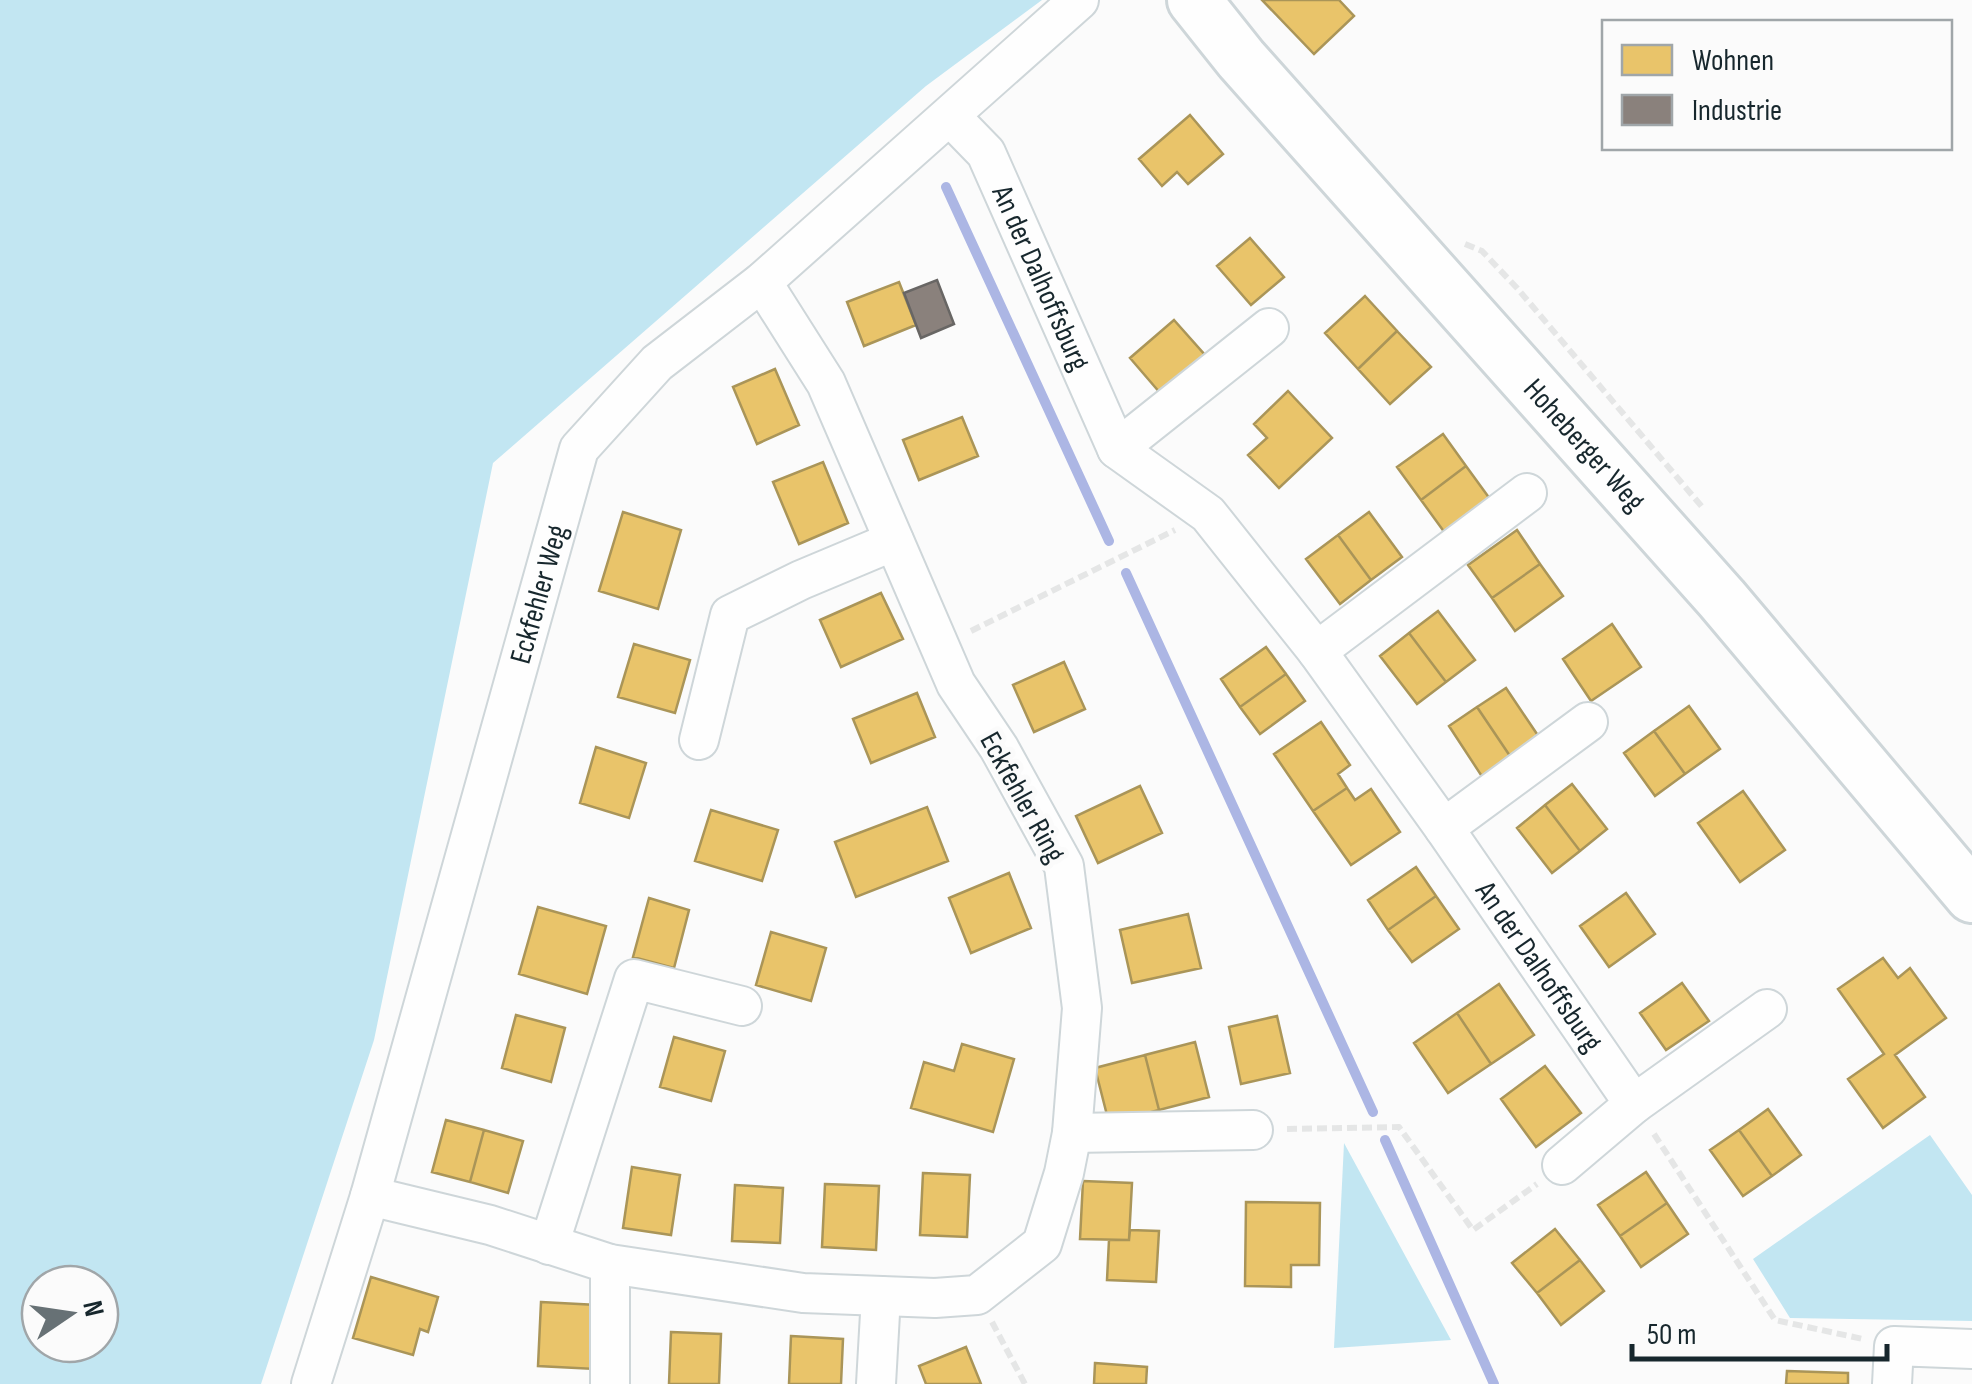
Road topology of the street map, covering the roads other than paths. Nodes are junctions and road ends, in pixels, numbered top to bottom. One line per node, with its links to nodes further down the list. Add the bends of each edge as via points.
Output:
1 (1080, 0): 3 (street, Eckfehler Weg)
2 (1194, 0): 13 (street, Hoheberger Weg, via 1722,600)
3 (950, 116): 4 (street, Eckfehler Weg); 6 (street, An der Dalhoffsburg, via 986,153)
4 (762, 282): 8 (street, Eckfehler Ring, via 826,382); 20 (street, Eckfehler Weg, via 657,363 579,449)
5 (1269, 328): 6 (street)
6 (1118, 449): 9 (street, An der Dalhoffsburg, via 1208,514)
7 (1527, 493): 9 (street)
8 (894, 541): 11 (street, via 730,614); 18 (street, Eckfehler Ring, via 956,684 1064,866 1082,1008)
9 (1316, 651): 12 (street, An der Dalhoffsburg)
10 (1588, 722): 12 (street)
11 (700, 740)
12 (1444, 828): 16 (street, An der Dalhoffsburg)
13 (1972, 896)
14 (742, 1006): 21 (street, via 634,978)
15 (1767, 1008): 16 (street)
16 (1634, 1104): 19 (street)
17 (1253, 1130): 18 (street)
18 (1072, 1132): 23 (street, Eckfehler Ring, via 1042,1244 977,1295)
19 (1562, 1165)
20 (370, 1196): 21 (street); 25 (street, Eckfehler Weg)
21 (549, 1245): 22 (street)
22 (610, 1264): 23 (street, via 803,1293); 26 (street)
23 (881, 1296): 27 (street)
24 (1972, 1350): 28 (street, via 1894,1346)
25 (311, 1384)
26 (610, 1384)
27 (876, 1384)
28 (1892, 1384)

